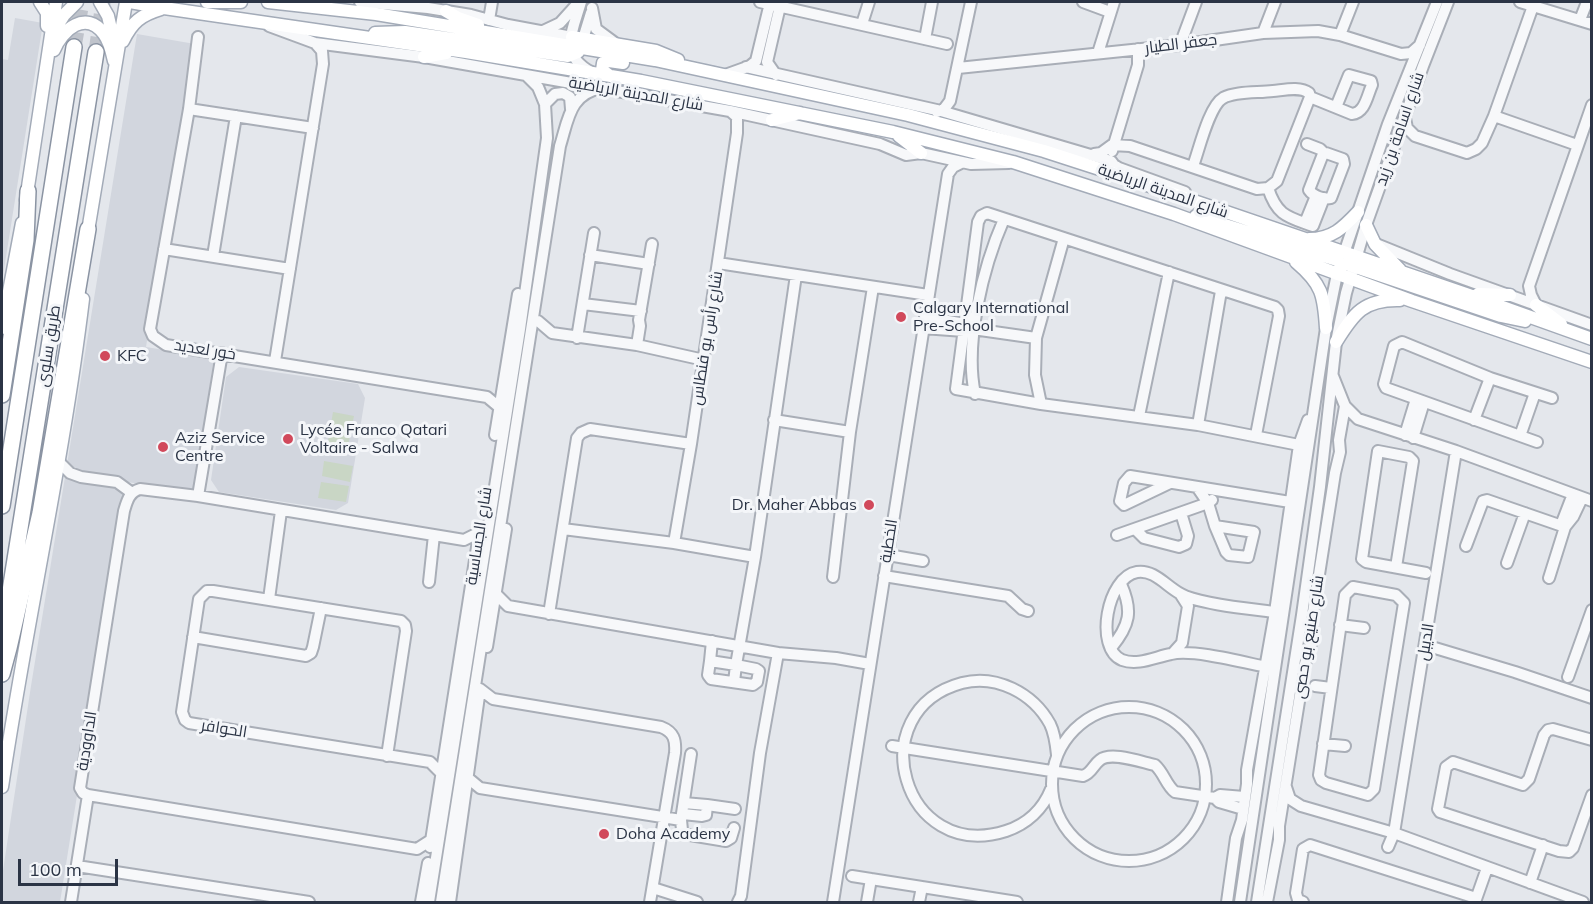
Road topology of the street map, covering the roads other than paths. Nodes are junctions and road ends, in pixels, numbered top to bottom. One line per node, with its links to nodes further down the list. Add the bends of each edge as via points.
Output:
1 (40, 2): 71 (main road, via 48,18 38,82)
2 (56, 2): 42 (main road)
3 (77, 2): 42 (main road, via 61,18)
4 (100, 2): 58 (main road, via 110,23)
5 (128, 2): 30 (main road, شارع المدينة الرياضية); 58 (main road, طريق سلوى)
6 (207, 2): 7 (main road)
7 (241, 2)
8 (278, 2): 40 (main road, شارع المدينة الرياضية)
9 (360, 2): 23 (street, شارع المدينة الرياضية)
10 (492, 2): 32 (street)
11 (580, 2): 37 (street, via 560,23); 47 (street)
12 (869, 2): 35 (street)
13 (932, 2): 43 (street)
14 (971, 2): 61 (street)
15 (1083, 2): 29 (street)
16 (1196, 2): 49 (street)
17 (1275, 2): 38 (street)
18 (1353, 2): 39 (street)
19 (1437, 2): 50 (street, شارع اسامة بن زيد)
20 (1448, 2): 87 (street, شارع اسامة بن زيد)
21 (1520, 2): 28 (street)
22 (1587, 2): 33 (street)
23 (407, 3): 25 (street, شارع المدينة الرياضية)
24 (770, 4): 27 (street); 60 (street, via 757,58); 69 (street, via 768,62)
25 (425, 5): 31 (street, شارع المدينة الرياضية)
26 (593, 5): 47 (street); 48 (street, via 596,29)
27 (808, 6): 35 (street)
28 (1533, 6): 33 (street); 85 (street)
29 (1112, 7): 55 (street)
30 (164, 8): 34 (main road, شارع المدينة الرياضية); 58 (main road, via 133,23)
31 (446, 11): 32 (street, شارع المدينة الرياضية); 40 (main road)
32 (489, 20): 37 (street, شارع المدينة الرياضية)
33 (1580, 20): 36 (street)
34 (258, 22): 44 (main road, شارع المدينة الرياضية); 45 (street, شارع المدينة الرياضية)
35 (862, 24): 43 (street)
36 (1592, 24)
37 (540, 31): 47 (street, شارع المدينة الرياضية)
38 (1263, 33): 39 (street, جعفر الطيار, via 1318,31); 49 (street, جعفر الطيار)
39 (1340, 35): 56 (street, جعفر الطيار)
40 (510, 36): 47 (main road, شارع المدينة الرياضية)
41 (198, 37): 77 (street, خور لعديد)
42 (51, 38): 65 (main road)
43 (925, 39): 46 (street)
44 (343, 40): 45 (street, شارع المدينة الرياضية); 47 (main road, via 405,32); 54 (main road, شارع المدينة الرياضية); 57 (street, شارع المدينة الرياضية); 59 (street)
45 (315, 42): 59 (street, via 322,51)
46 (947, 44)
47 (575, 45): 48 (main road); 62 (main road, شارع المدينة الرياضية); 67 (street, via 582,66)
48 (618, 45): 62 (main road, via 661,52)
49 (1180, 45): 52 (street, جعفر الطيار)
50 (1420, 45): 56 (street, via 1411,53); 63 (street, شارع اسامة بن زيد)
51 (74, 47): 208 (highway, طريق سلوى)
52 (1138, 49): 55 (street, جعفر الطيار); 90 (street, via 1138,65)
53 (96, 52): 254 (highway, طريق سلوى)
54 (466, 52): 57 (main road); 67 (main road, شارع المدينة الرياضية)
55 (1098, 53): 61 (street, جعفر الطيار)
56 (1401, 54): 63 (street)
57 (424, 57): 66 (street, شارع المدينة الرياضية)
58 (117, 62): 65 (main road, via 104,34 96,26 84,24 73,26 60,36); 117 (main road, طريق سلوى)
59 (323, 64): 89 (street)
60 (746, 68): 68 (street, شارع المدينة الرياضية); 69 (street, شارع المدينة الرياضية)
61 (958, 68): 73 (street)
62 (695, 69): 64 (main road, شارع المدينة الرياضية)
63 (1410, 70): 113 (street, شارع اسامة بن زيد)
64 (710, 72): 68 (main road, شارع المدينة الرياضية); 70 (main road, via 670,71 607,61 602,68)
65 (45, 74): 71 (main road)
66 (526, 75): 70 (street, شارع المدينة الرياضية); 74 (street, via 538,87)
67 (597, 75): 70 (main road, شارع المدينة الرياضية)
68 (725, 75): 82 (main road, شارع المدينة الرياضية)
69 (776, 75): 80 (street, شارع المدينة الرياضية)
70 (607, 82): 78 (street, via 589,90); 79 (street, شارع المدينة الرياضية); 81 (main road, شارع المدينة الرياضية)
71 (42, 97): 110 (main road)
72 (1310, 98): 76 (street); 106 (street, via 1302,89 1222,99 1213,110); 109 (street, via 1277,181)
73 (950, 101): 80 (street); 86 (street, via 954,112)
74 (546, 104): 78 (street, via 555,94 563,93 570,97); 166 (street, شارع الجساسية, via 547,138)
75 (1592, 105): 97 (street)
76 (1336, 107)
77 (189, 109): 83 (street); 123 (street, خور لعديد)
78 (571, 109): 108 (street, شارع الجساسية)
79 (730, 111): 84 (street, شارع المدينة الرياضية); 92 (street, شارع رأس بو فنطاس, via 737,117)
80 (941, 111): 82 (street); 86 (street, شارع المدينة الرياضية)
81 (803, 112): 88 (main road); 91 (main road, شارع المدينة الرياضية)
82 (908, 115): 112 (main road, شارع المدينة الرياضية, via 1044,151)
83 (236, 116): 89 (street); 125 (street)
84 (754, 116): 88 (street, شارع المدينة الرياضية); 92 (street, via 745,119)
85 (1494, 116): 93 (street, via 1482,144 1467,153); 97 (street)
86 (963, 118): 101 (street, شارع المدينة الرياضية)
87 (1405, 118): 93 (street, via 1407,128); 95 (street, شارع اسامة بن زيد)
88 (772, 120): 99 (street, شارع المدينة الرياضية, via 880,144 899,154)
89 (313, 128): 131 (street)
90 (1117, 130): 96 (street); 98 (street)
91 (893, 132): 99 (main road); 105 (main road, شارع المدينة الرياضية)
92 (737, 133): 127 (street, شارع رأس بو فنطاس)
93 (1415, 136): 95 (street)
94 (1307, 144): 100 (street)
95 (1396, 144): 116 (street, شارع اسامة بن زيد)
96 (1112, 145): 98 (street); 101 (street); 103 (street)
97 (1577, 145): 136 (street)
98 (1130, 146): 106 (street)
99 (921, 153): 102 (street, شارع المدينة الرياضية)
100 (1324, 153): 111 (street, via 1309,190); 111 (street, via 1343,159 1344,164 1331,198)
101 (1093, 154): 103 (street, شارع المدينة الرياضية)
102 (935, 156): 104 (street, شارع المدينة الرياضية); 107 (street, via 943,165)
103 (1111, 161): 112 (street, شارع المدينة الرياضية, via 1119,168 1198,197)
104 (961, 162): 105 (street, شارع المدينة الرياضية); 107 (street, الخطية, via 950,171)
105 (1013, 162): 114 (main road, شارع المدينة الرياضية)
106 (1193, 166): 109 (street, via 1257,189)
107 (947, 181): 140 (street, الخطية)
108 (554, 183): 147 (street, شارع الجساسية, via 557,201); 166 (street, شارع الجساسية)
109 (1268, 188): 111 (street, via 1278,208 1290,219 1309,225)
110 (28, 191): 146 (main road); 172 (highway, via 26,240)
111 (1320, 197)
112 (1216, 208): 120 (main road, شارع المدينة الرياضية)
113 (1358, 212): 120 (main road, via 1330,236); 129 (street, شارع اسامة بن زيد)
114 (1174, 214): 126 (main road, شارع المدينة الرياضية); 129 (main road, via 1205,217)
115 (1004, 219): 119 (street); 130 (street, via 987,213 981,216); 132 (street)
116 (1366, 225): 122 (main road); 129 (street, شارع اسامة بن زيد)
117 (88, 229): 196 (main road, طريق سلوى, via 82,309); 268 (highway, via 40,513)
118 (594, 233): 124 (street)
119 (1064, 238): 133 (street); 156 (street)
120 (1300, 238): 129 (main road, شارع المدينة الرياضية)
121 (652, 244): 128 (street)
122 (1375, 244): 134 (main road); 141 (street)
123 (164, 249): 125 (street); 161 (street, خور لعديد, via 150,329 153,336 166,345)
124 (590, 255): 128 (street); 143 (street)
125 (213, 256): 131 (street)
126 (1290, 258): 129 (main road, شارع المدينة الرياضية); 152 (main road, via 1319,286)
127 (718, 263): 135 (street); 163 (street, شارع رأس بو فنطاس)
128 (649, 264): 145 (street)
129 (1347, 265): 134 (main road, شارع المدينة الرياضية); 142 (main road, شارع المدينة الرياضية); 149 (main road, via 1501,316); 152 (street, شارع صنيع بو حصى); 159 (street, شارع صنيع بو حصى)
130 (972, 266): 132 (street); 151 (street)
131 (290, 269): 164 (street)
132 (986, 271): 151 (street)
133 (1169, 272): 138 (street); 180 (street)
134 (1403, 273): 139 (main road, شارع المدينة الرياضية)
135 (796, 275): 137 (street); 182 (street)
136 (1529, 286): 141 (street); 144 (street)
137 (873, 287): 140 (street); 186 (street)
138 (1221, 291): 184 (street); 187 (street, via 1278,310)
139 (1466, 294): 141 (main road); 149 (main road, شارع المدينة الرياضية)
140 (928, 295): 148 (street, الخطية)
141 (1510, 295): 144 (street)
142 (1412, 301): 159 (main road, via 1382,300 1366,306); 165 (main road, شارع المدينة الرياضية)
143 (583, 304): 145 (street); 155 (street)
144 (1536, 305): 150 (street); 153 (main road)
145 (640, 315): 160 (street)
146 (2, 320)
147 (538, 321): 154 (street); 158 (street, شارع الجساسية)
148 (924, 322): 151 (street); 223 (street, الخطية)
149 (1547, 323): 153 (main road, شارع المدينة الرياضية)
150 (1592, 325)
151 (967, 328): 156 (street); 171 (street); 171 (street, via 955,387)
152 (1326, 328): 175 (street, شارع صنيع بو حصى)
153 (1571, 332): 157 (main road, شارع المدينة الرياضية)
154 (552, 333): 155 (street); 158 (street)
155 (577, 338): 160 (street)
156 (1036, 338): 177 (street, via 1035,375)
157 (1592, 339)
158 (535, 341): 162 (street, شارع الجساسية)
159 (1336, 342): 167 (street, شارع صنيع بو حصى)
160 (634, 344): 163 (street)
161 (222, 353): 164 (street, خور لعديد); 204 (street)
162 (533, 354): 166 (street); 235 (street, شارع الجساسية)
163 (704, 360): 192 (street, شارع رأس بو فنطاس)
164 (275, 361): 173 (street, خور لعديد)
165 (1592, 363)
166 (514, 368): 169 (street, شارع الجساسية); 185 (street, شارع الجساسية); 229 (street, شارع الجساسية)
167 (1332, 375): 178 (street, شارع صنيع بو حصى); 201 (street, شارع صنيع بو حصى)
168 (1490, 378): 170 (street); 176 (street, via 1397,343 1384,387); 183 (street)
169 (502, 390): 173 (street); 179 (street, شارع الجساسية)
170 (1535, 393): 174 (street); 190 (street)
171 (975, 394): 177 (street)
172 (2, 395)
173 (487, 397): 179 (street)
174 (1551, 398)
175 (1316, 400): 193 (street, شارع صنيع بو حصى); 282 (street, شارع صنيع بو حصى)
176 (1420, 401): 183 (street); 189 (street)
177 (1041, 404): 180 (street)
178 (1345, 406): 181 (street); 188 (street, شارع صنيع بو حصى)
179 (499, 407): 185 (street, شارع الجساسية)
180 (1139, 416): 184 (street)
181 (1358, 419): 188 (street, via 1345,424); 189 (street)
182 (774, 420): 186 (street); 224 (street)
183 (1474, 420): 190 (street)
184 (1198, 424): 187 (street)
185 (499, 432): 216 (street, شارع الجساسية); 228 (street, شارع الجساسية)
186 (850, 432): 232 (street)
187 (1256, 435): 193 (street)
188 (1339, 435): 201 (street); 265 (street, شارع صنيع بو حصى, via 1340,452)
189 (1406, 435): 194 (street); 195 (street)
190 (1520, 436): 191 (street)
191 (1537, 442)
192 (691, 444): 214 (street, via 591,429 581,433 577,438); 220 (street, شارع رأس بو فنطاس)
193 (1299, 445): 206 (street, شارع صنيع بو حصى)
194 (1456, 451): 205 (street); 257 (street, الديبل)
195 (1396, 454): 227 (street, via 1412,459 1413,464); 227 (street, via 1380,446 1362,559)
196 (60, 463): 197 (street); 198 (main road, طريق سلوى)
197 (70, 473): 198 (street); 203 (street, via 117,482)
198 (57, 479): 298 (main road, طريق سلوى, via 15,697)
199 (1170, 483): 200 (street)
200 (1197, 487): 202 (street); 207 (street)
201 (1320, 487): 248 (street, شارع صنيع بو حصى)
202 (1221, 492): 206 (street); 207 (street)
203 (132, 493): 204 (street, via 140,489); 301 (street, الداوودية, via 124,511 80,788)
204 (198, 496): 209 (street)
205 (1582, 498): 213 (street, via 1573,517)
206 (1290, 502): 246 (street, شارع صنيع بو حصى)
207 (1208, 503): 210 (street); 212 (street)
208 (2, 506)
209 (281, 511): 217 (street); 239 (street)
210 (1181, 513): 215 (street); 215 (street, via 1188,537 1186,544 1179,547 1144,538)
211 (1525, 513): 213 (street); 221 (street, via 1483,501); 226 (street)
212 (1215, 526)
213 (1563, 526): 233 (street)
214 (563, 529): 220 (street); 247 (street)
215 (1135, 529): 218 (street)
216 (480, 532): 219 (street); 222 (street, شارع الجساسية)
217 (434, 536): 219 (street); 234 (street)
218 (1117, 536)
219 (464, 540): 222 (street)
220 (674, 543): 224 (street)
221 (1466, 546)
222 (476, 551): 228 (street, شارع الجساسية)
223 (888, 555): 225 (street); 231 (street, الخطية)
224 (755, 557): 258 (street)
225 (923, 561)
226 (1508, 563)
227 (1396, 567): 230 (street)
228 (477, 572): 279 (street, شارع الجساسية)
229 (492, 572): 235 (street); 252 (street, شارع الجساسية)
230 (1426, 573)
231 (884, 576): 244 (street, via 1008,596); 264 (street, الخطية)
232 (833, 577)
233 (1549, 578)
234 (429, 582)
235 (498, 582): 237 (street, شارع الجساسية)
236 (1121, 584): 238 (street, via 1136,572 1149,573); 259 (street, via 1113,594 1107,614); 259 (street, via 1128,600 1129,617)
237 (496, 594): 241 (street); 249 (street, شارع الجساسية)
238 (1181, 595): 240 (street); 242 (street)
239 (269, 599): 243 (street, الحوافر); 253 (street, الحوافر, via 207,591 199,599)
240 (1197, 600): 242 (street); 246 (street)
241 (508, 606): 247 (street); 249 (street)
242 (1188, 606): 256 (street)
243 (321, 608): 253 (street, via 313,647 306,657); 289 (street, الحوافر, via 396,619 405,625)
244 (1028, 610)
245 (1592, 610): 269 (street)
246 (1275, 612): 267 (street, شارع صنيع بو حصى)
247 (549, 614): 255 (street)
248 (1302, 615): 265 (street); 323 (street, شارع صنيع بو حصى)
249 (492, 621): 252 (street); 272 (street, شارع الجساسية)
250 (1340, 626): 251 (street); 273 (street); 283 (street, via 1345,595 1353,587 1396,595 1404,603 1372,793 1321,780)
251 (1364, 628)
252 (482, 636): 281 (street, شارع الجساسية)
253 (193, 637): 289 (street, الحوافر, via 184,720)
254 (2, 641)
255 (712, 641): 258 (street); 263 (street)
256 (1182, 643): 261 (street); 262 (street)
257 (1425, 645): 274 (street); 317 (street, الديبل)
258 (740, 646): 260 (street); 266 (street)
259 (1111, 648): 261 (street, via 1120,659 1135,663)
260 (778, 653): 264 (street); 342 (street)
261 (1173, 653): 262 (street)
262 (1189, 653): 267 (street)
263 (710, 661): 266 (street); 270 (street, via 708,677)
264 (870, 664): 343 (street, الخطية)
265 (1305, 664): 271 (street, شارع صنيع بو حصى)
266 (736, 665): 270 (street); 270 (street, via 759,671 758,682 753,686)
267 (1266, 667): 296 (street, شارع صنيع بو حصى)
268 (2, 674)
269 (1569, 676)
270 (734, 682)
271 (1310, 686): 273 (street); 297 (street, شارع صنيع بو حصى)
272 (480, 688): 275 (street); 276 (street, شارع الجساسية)
273 (1331, 688): 283 (street)
274 (1592, 698)
275 (494, 699): 276 (street); 313 (street, via 668,729 676,742)
276 (478, 708): 290 (street, شارع الجساسية)
277 (1050, 724): 278 (street); 286 (street, via 1032,700 1016,689 993,682 968,682 931,698 916,715); 291 (street)
278 (1077, 728): 291 (street); 306 (street, via 1096,714 1114,708 1151,710 1168,717 1189,736 1203,760)
279 (451, 736): 287 (street, شارع الجساسية); 303 (street, شارع الجساسية)
280 (1592, 740): 319 (street, via 1548,730 1523,785 1453,762 1446,767 1440,812)
281 (465, 742): 290 (street); 338 (street, شارع الجساسية)
282 (1265, 744): 296 (street); 321 (street, شارع صنيع بو حصى)
283 (1323, 744): 285 (street)
284 (892, 746): 286 (street)
285 (1345, 746)
286 (904, 748): 293 (street); 310 (street, via 907,784 918,806 942,826 966,835 991,835 1015,828)
287 (445, 754): 292 (street); 294 (street, شارع الجساسية)
288 (691, 754): 309 (street)
289 (387, 756): 292 (street, الحوافر)
290 (471, 756): 295 (street, شارع الجساسية)
291 (1057, 756): 293 (street)
292 (430, 762): 294 (street)
293 (1053, 772): 300 (street); 306 (street, via 1083,776 1109,756 1155,765 1175,792)
294 (441, 773): 303 (street, شارع الجساسية)
295 (468, 778): 299 (street); 304 (street, شارع الجساسية)
296 (1247, 784): 305 (street, شارع صنيع بو حصى)
297 (1286, 784): 307 (street, via 1287,795); 312 (street, شارع صنيع بو حصى)
298 (2, 787)
299 (480, 788): 304 (street); 313 (street)
300 (1052, 788): 310 (street); 314 (street)
301 (88, 795): 320 (street, الداوودية); 324 (street)
302 (1592, 795): 319 (street, via 1569,852)
303 (442, 796): 318 (street, شارع الجساسية); 337 (street, شارع الجساسية)
304 (466, 797): 339 (street, شارع الجساسية)
305 (1244, 797): 306 (street); 311 (street, شارع صنيع بو حصى)
306 (1210, 798): 311 (street); 314 (street, via 1185,838 1162,855 1144,860 1125,862 1098,855 1075,840)
307 (1301, 806): 312 (street); 317 (street)
308 (735, 809): 309 (street, via 707,805)
309 (683, 812): 313 (street); 316 (street, via 684,834 726,841)
310 (1034, 814): 314 (street, via 1048,814)
311 (1243, 814): 321 (street); 347 (street, شارع صنيع بو حصى)
312 (1281, 815): 315 (street, شارع صنيع بو حصى)
313 (664, 819): 331 (street)
314 (1063, 825)
315 (1279, 826): 323 (street); 350 (street, شارع صنيع بو حصى)
316 (734, 828)
317 (1394, 833): 325 (street, الديبل); 326 (street)
318 (431, 840): 320 (street); 322 (street, شارع الجساسية)
319 (1540, 844): 329 (street)
320 (417, 849): 322 (street)
321 (1247, 855): 348 (street, شارع صنيع بو حصى)
322 (428, 861): 336 (street, شارع الجساسية)
323 (1263, 861): 349 (street, شارع صنيع بو حصى)
324 (77, 866): 334 (street); 335 (street)
325 (1382, 867): 333 (street); 351 (street, via 1310,845 1303,849 1296,893)
326 (1487, 867): 329 (street); 333 (street)
327 (852, 876): 328 (street)
328 (871, 879): 330 (street); 344 (street)
329 (1527, 882): 352 (street)
330 (922, 887): 345 (street); 346 (street)
331 (653, 888): 340 (street); 341 (street)
332 (1592, 898): 353 (street)
333 (1476, 900)
334 (71, 903)
335 (309, 903)
336 (421, 903)
337 (429, 903)
338 (441, 903)
339 (450, 903)
340 (650, 903)
341 (697, 903)
342 (738, 903)
343 (832, 903)
344 (867, 903)
345 (919, 903)
346 (1017, 903)
347 (1227, 903)
348 (1240, 903)
349 (1257, 903)
350 (1267, 903)
351 (1303, 903)
352 (1583, 903)
353 (1590, 903)

